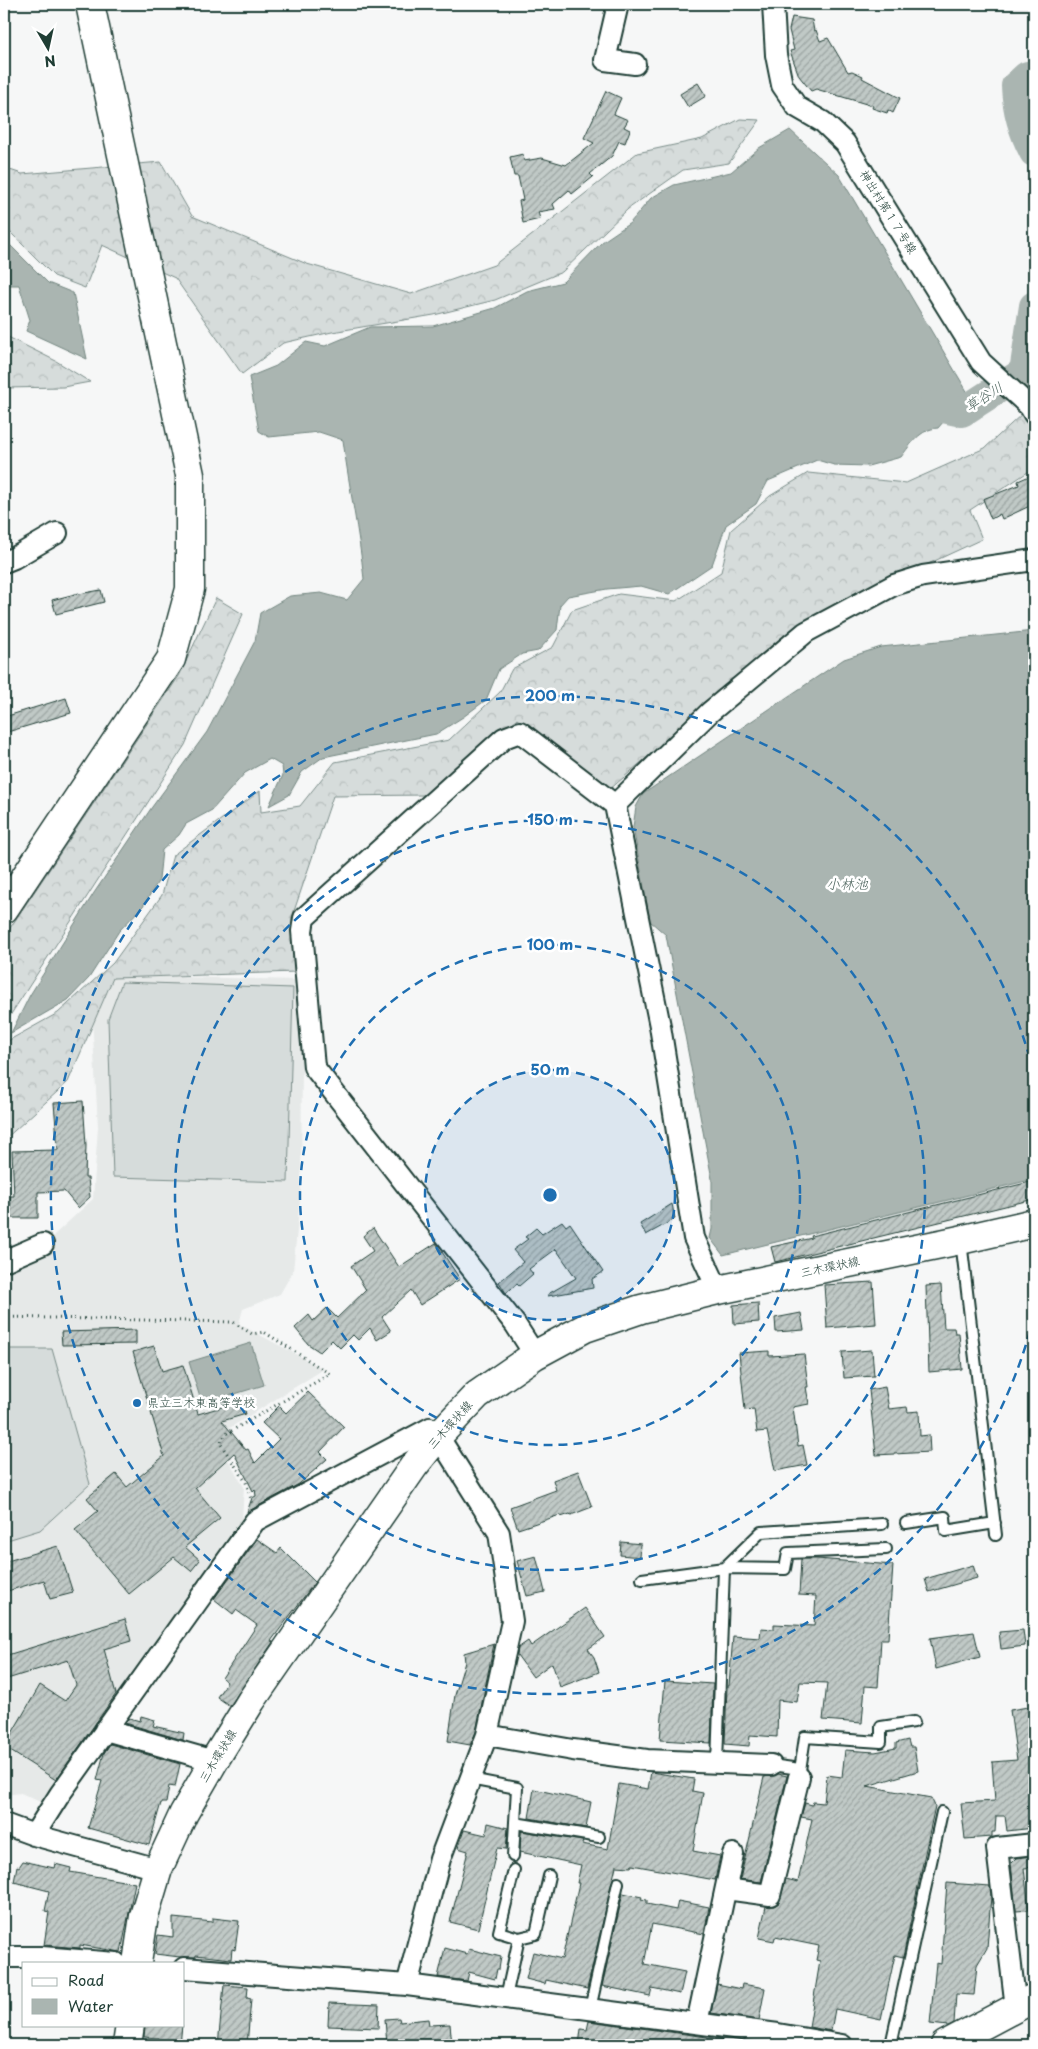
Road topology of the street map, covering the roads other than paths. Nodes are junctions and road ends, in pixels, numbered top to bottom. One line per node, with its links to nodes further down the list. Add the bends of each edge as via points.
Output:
1 (90, 4): 10 (main road, via 190,475 190,589 172,659)
2 (618, 4): 4 (street, via 605,60)
3 (773, 4): 5 (street, 神出村第１７号線, via 776,55 782,85 797,107 823,122 845,142 981,362 1030,406)
4 (636, 64)
5 (1034, 414)
6 (57, 534): 8 (street)
7 (1034, 560): 9 (street, via 923,576 894,586 806,632 710,712)
8 (4, 562)
9 (615, 805): 15 (street, via 660,1026 694,1238); 16 (street, via 520,732 504,738 304,918 302,931 314,1067 515,1324)
10 (4, 909)
11 (1034, 1223): 12 (main road, 三木環状線)
12 (960, 1240): 15 (main road, 三木環状線); 19 (lane)
13 (43, 1244): 14 (street)
14 (4, 1261)
15 (718, 1290): 16 (main road, 三木環状線, via 641,1308 585,1328)
16 (535, 1355): 17 (main road, 三木環状線, via 477,1395)
17 (438, 1436): 26 (street, via 430,1428 254,1521); 27 (street, via 499,1533 512,1621); 28 (main road, 三木環状線, via 251,1701)
18 (906, 1523): 19 (lane, via 945,1517 946,1531)
19 (995, 1523): 21 (lane)
20 (882, 1524): 23 (lane, via 761,1532)
21 (996, 1535)
22 (886, 1549): 23 (lane, via 788,1552 784,1569)
23 (724, 1568): 24 (lane); 29 (lane)
24 (642, 1579)
25 (914, 1722): 31 (lane, via 881,1727 881,1742 805,1737)
26 (105, 1730): 28 (street); 36 (street)
27 (487, 1735): 29 (street, via 647,1760); 32 (street)
28 (214, 1761): 41 (main road, 三木環状線, via 184,1813)
29 (717, 1763): 30 (street)
30 (771, 1765): 31 (lane)
31 (800, 1773): 45 (street, via 770,1895)
32 (470, 1779): 34 (lane, via 517,1788); 51 (street, via 440,1858)
33 (942, 1812): 60 (lane)
34 (515, 1823): 37 (lane); 40 (lane)
35 (4, 1824): 36 (street)
36 (34, 1835): 41 (street)
37 (599, 1837)
38 (1034, 1844): 53 (street, via 997,1848)
39 (733, 1854): 45 (street)
40 (514, 1856)
41 (158, 1869): 49 (main road, 三木環状線, via 144,1916)
42 (514, 1870): 46 (lane, via 499,1932)
43 (550, 1876): 46 (lane, via 536,1934)
44 (618, 1883): 54 (lane)
45 (726, 1889): 55 (street)
46 (519, 1938): 52 (lane)
47 (4, 1956): 48 (street)
48 (104, 1962)
49 (137, 1962)
50 (185, 1968): 51 (street)
51 (407, 1985): 52 (street)
52 (506, 1997): 54 (street)
53 (1025, 2003): 57 (main road)
54 (590, 2009): 55 (street)
55 (697, 2023): 59 (street)
56 (130, 2026): 58 (main road)
57 (957, 2042)
58 (127, 2045)
59 (842, 2045)
60 (891, 2045)

